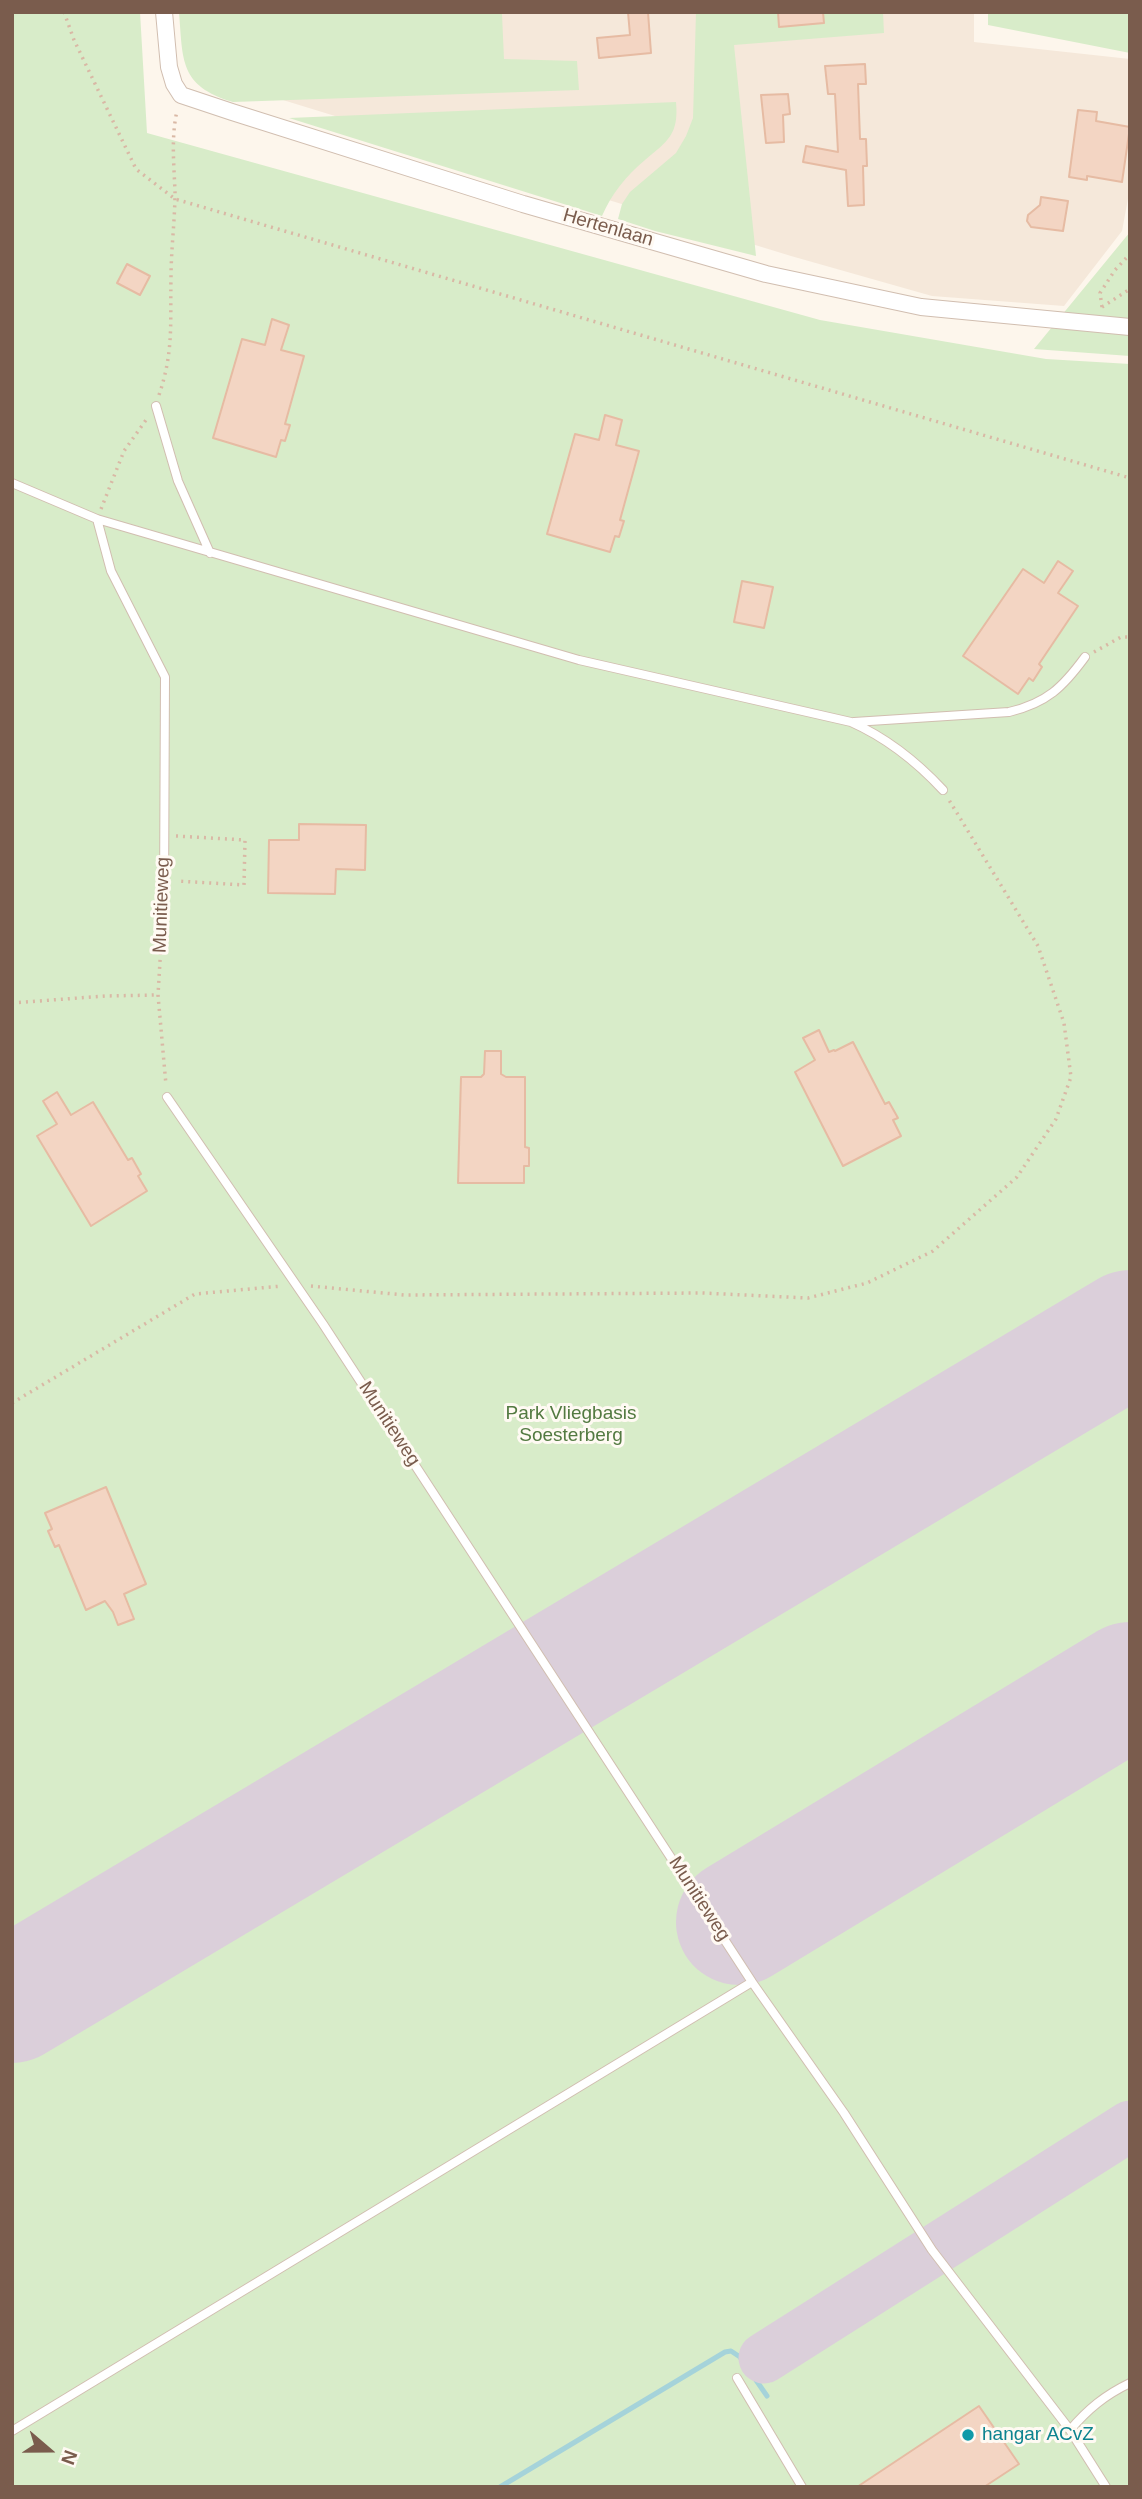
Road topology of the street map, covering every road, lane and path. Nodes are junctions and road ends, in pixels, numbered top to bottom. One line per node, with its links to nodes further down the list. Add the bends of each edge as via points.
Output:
1 (64, 12): 4 (path, via 136,169)
2 (164, 12): 3 (street, via 169,67)
3 (181, 95): 4 (path, via 174,128); 7 (street, Hertenlaan, via 523,204 766,274 921,307)
4 (174, 199): 8 (path, via 169,368); 9 (path)
5 (1130, 254): 6 (path, via 1100,293)
6 (1102, 307)
7 (1130, 327)
8 (156, 406): 11 (path, via 124,451); 12 (lane, via 178,481)
9 (1130, 478)
10 (12, 483): 11 (lane)
11 (97, 519): 12 (lane); 17 (lane, Munitieweg, via 111,570 165,677)
12 (210, 553): 15 (lane, via 579,660)
13 (1130, 637): 14 (path, via 1121,637)
14 (1085, 657): 15 (lane, via 1069,679 1027,708)
15 (851, 722): 16 (lane, via 905,754)
16 (943, 790): 23 (path, via 1038,946 1064,1023 1071,1077 1056,1119 1017,1177 933,1251 867,1283 808,1298 702,1293 404,1295)
17 (164, 836): 18 (lane, Munitieweg); 18 (path, via 245,839 244,885)
18 (164, 880): 19 (lane, Munitieweg)
19 (163, 899): 20 (path, Munitieweg)
20 (158, 995): 21 (path); 22 (path, Munitieweg)
21 (12, 1003)
22 (167, 1097): 23 (lane, Munitieweg)
23 (297, 1284): 24 (path, via 195,1294); 25 (lane, Munitieweg)
24 (12, 1403)
25 (752, 1982): 28 (lane, Munitieweg, via 932,2250); 29 (lane)
26 (737, 2378): 30 (lane)
27 (1130, 2383): 28 (lane, via 1086,2411)
28 (1070, 2430): 31 (lane, Munitieweg)
29 (12, 2431)
30 (802, 2487)
31 (1106, 2487)

